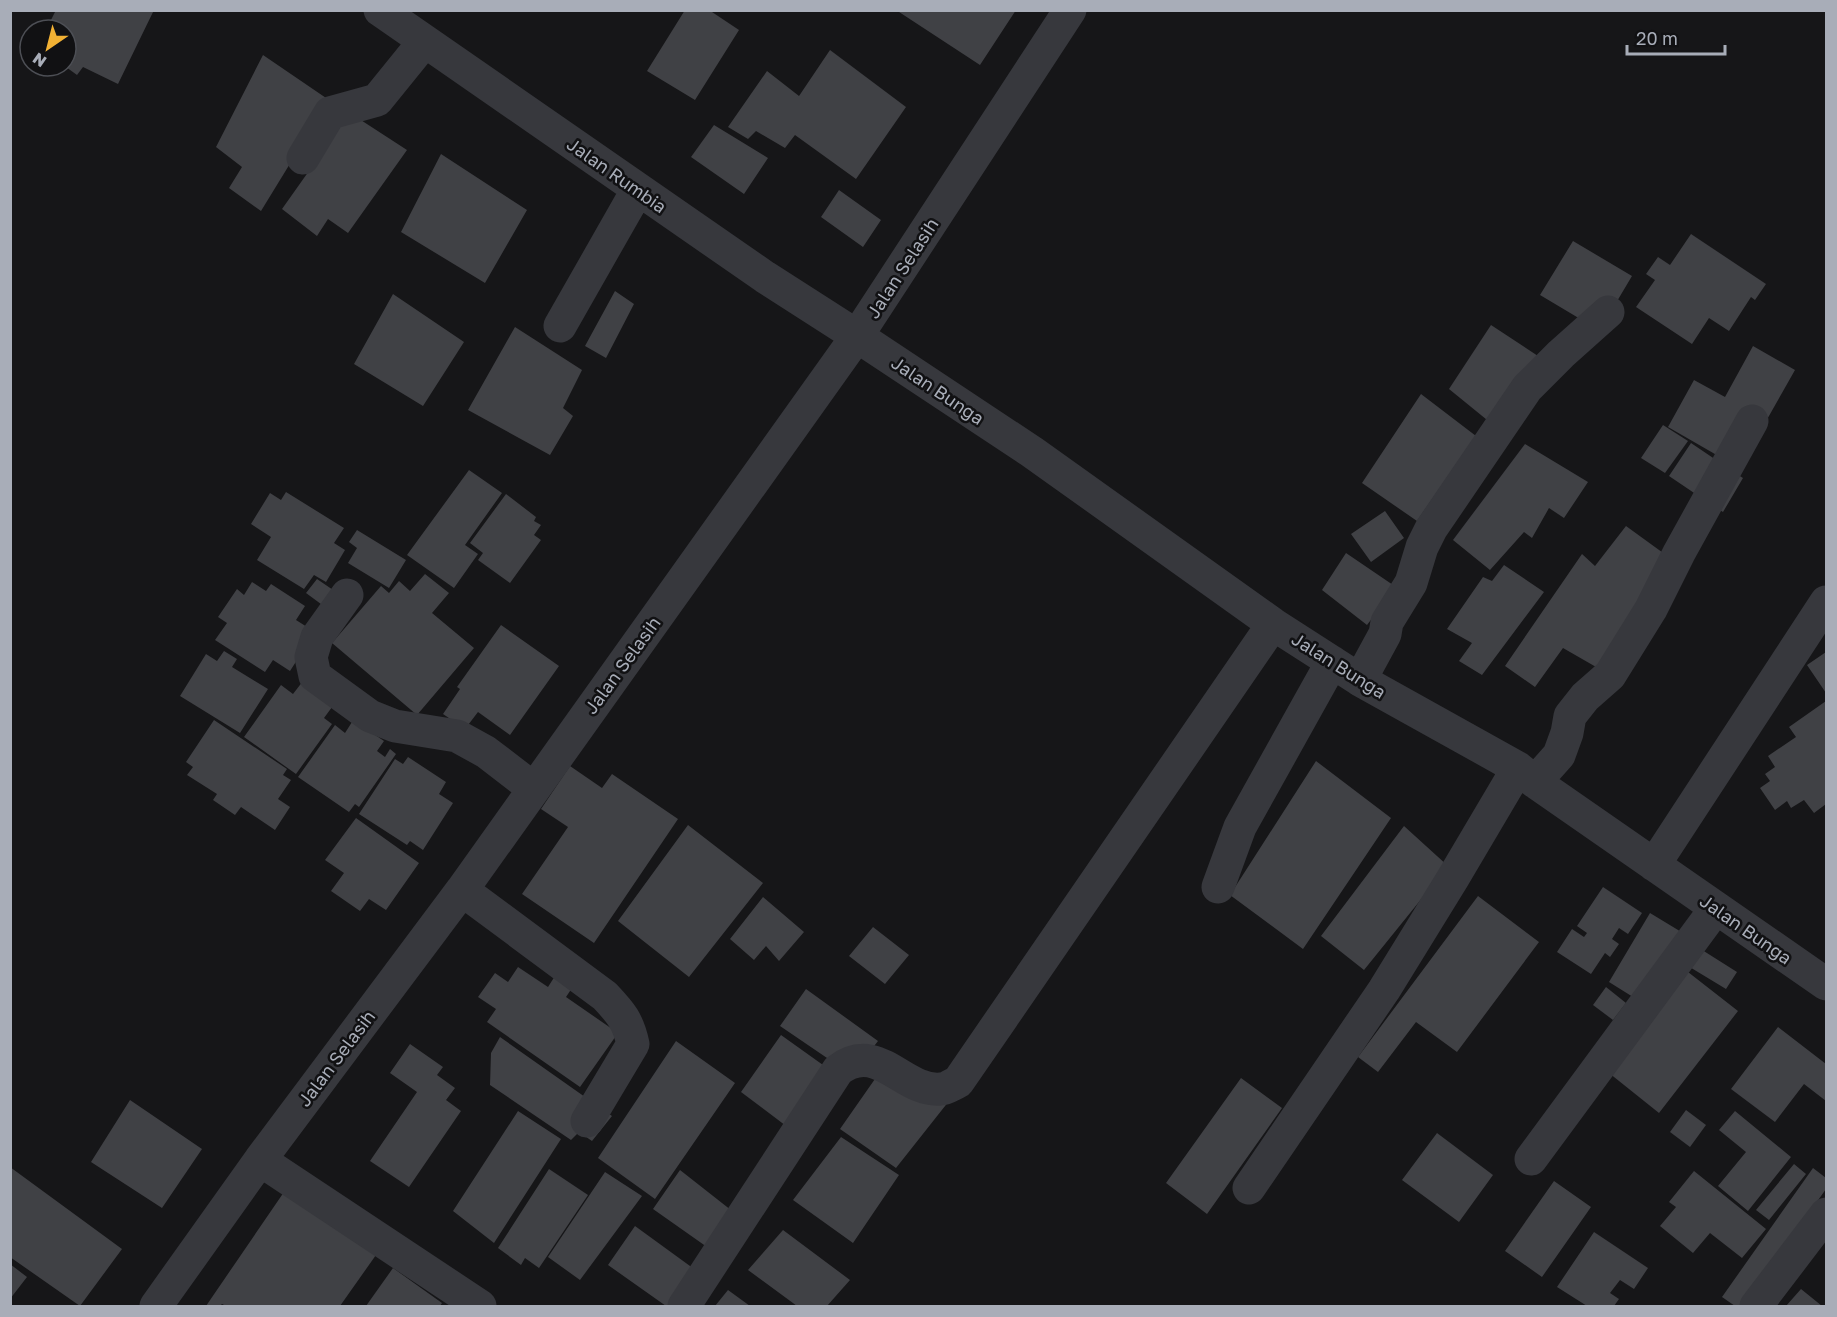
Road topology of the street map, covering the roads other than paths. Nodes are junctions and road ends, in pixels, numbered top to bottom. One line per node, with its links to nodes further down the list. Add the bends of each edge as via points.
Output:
1 (380, 10): 3 (street, Jalan Rumbia)
2 (1070, 10): 8 (street, Jalan Selasih)
3 (424, 42): 4 (street, via 377,100 330,113); 5 (street, Jalan Rumbia)
4 (303, 158)
5 (638, 189): 7 (street); 8 (street, Jalan Rumbia)
6 (1608, 312): 14 (street, via 1527,388 1431,530 1411,583)
7 (560, 326)
8 (857, 336): 12 (street, Jalan Bunga, via 1032,452); 16 (street, Jalan Selasih)
9 (1752, 421): 15 (street, via 1651,609 1610,675 1570,716 1559,754)
10 (347, 595): 16 (street, via 317,637 311,657 315,676 370,716 395,726 457,736 486,752)
11 (1827, 602): 17 (street)
12 (1273, 624): 13 (street, Jalan Bunga); 29 (street, via 958,1082 942,1090 926,1088 873,1061 857,1060 838,1070)
13 (1332, 662): 14 (street, Jalan Bunga); 18 (street, via 1240,827)
14 (1360, 680): 15 (street, Jalan Bunga)
15 (1527, 775): 17 (street, Jalan Bunga); 25 (street)
16 (533, 788): 19 (street, Jalan Selasih)
17 (1654, 865): 20 (street, Jalan Bunga)
18 (1218, 887)
19 (462, 890): 22 (street, via 605,996 628,1025 633,1044); 24 (street, Jalan Selasih)
20 (1716, 908): 21 (street, Jalan Bunga); 23 (street)
21 (1827, 984)
22 (587, 1121)
23 (1531, 1159)
24 (260, 1160): 27 (street, Jalan Selasih); 28 (street)
25 (1249, 1188)
26 (1827, 1214): 30 (street)
27 (156, 1306)
28 (480, 1306)
29 (684, 1306)
30 (1756, 1306)

